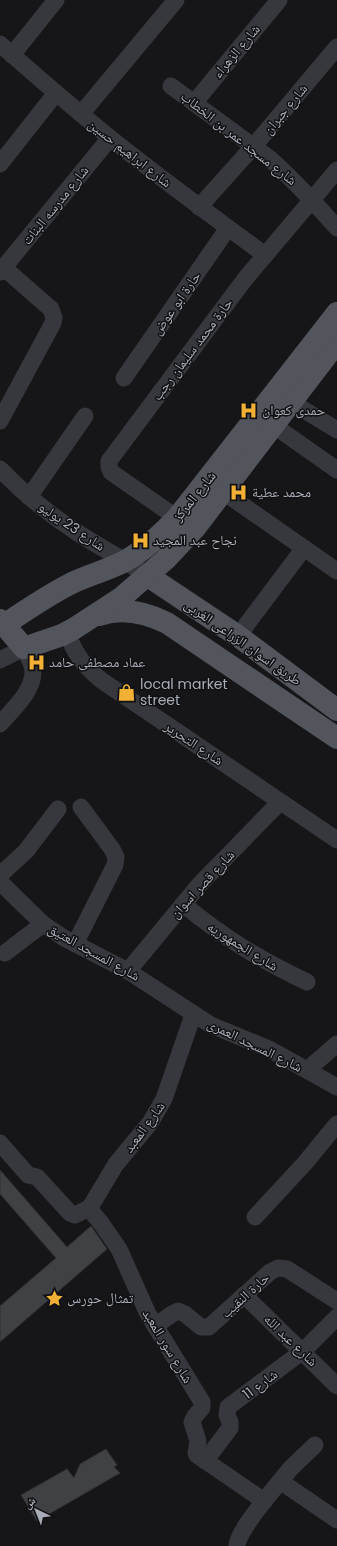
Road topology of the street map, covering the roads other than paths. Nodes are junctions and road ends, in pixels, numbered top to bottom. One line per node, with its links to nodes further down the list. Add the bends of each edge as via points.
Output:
1 (56, 0): 5 (street)
2 (176, 0): 9 (street)
3 (279, 0): 8 (street, شارع الزهراء)
4 (337, 47): 11 (street, شارع جبران)
5 (6, 49): 7 (street, شارع ابراهيم حسين)
6 (171, 86): 8 (street, شارع مسجد عمر بن الخطاب)
7 (56, 93): 9 (street, شارع ابراهيم حسين); 12 (street)
8 (194, 102): 11 (street, شارع مسجد عمر بن الخطاب)
9 (81, 114): 10 (street, شارع ابراهيم حسين)
10 (110, 138): 15 (street, شارع ابراهيم حسين); 19 (street, شارع مدرسه البنات)
11 (253, 147): 14 (street, شارع مسجد عمر بن الخطاب, via 284,171); 15 (street, شارع جبران)
12 (0, 164)
13 (337, 170): 14 (street, حارة محمد سليمان رجب)
14 (312, 199): 17 (street, شارع مسجد عمر بن الخطاب); 18 (street, حارة محمد سليمان رجب)
15 (199, 207): 16 (street, شارع ابراهيم حسين)
16 (228, 228): 18 (street, شارع ابراهيم حسين); 22 (street, حارة ابو عوض)
17 (337, 228)
18 (265, 255): 32 (street, حارة محمد سليمان رجب, via 109,460 112,472)
19 (2, 270): 25 (street, via 52,309 54,318)
20 (337, 313): 23 (main road, شارع المركز)
21 (337, 342): 23 (main road, شارع المركز)
22 (124, 378)
23 (290, 393): 26 (main road, شارع المركز); 27 (street); 32 (main road, شارع المركز)
24 (85, 416): 31 (street)
25 (0, 421)
26 (273, 425): 29 (street); 30 (main road, شارع المركز)
27 (337, 430)
28 (0, 469): 31 (street, شارع 23 يوليو)
29 (337, 470)
30 (222, 491): 33 (street); 36 (main road, شارع المركز, via 181,544)
31 (30, 496): 34 (street, شارع 23 يوليو, via 52,516 77,533)
32 (177, 518): 34 (main road, شارع المركز, via 160,536)
33 (304, 548): 35 (street); 40 (street)
34 (126, 561): 36 (street, شارع 23 يوليو); 38 (main road, شارع المركز, via 72,583)
35 (337, 571)
36 (148, 576): 37 (main road, شارع المركز); 40 (main road, طريق اسوان الزراعى الغربى)
37 (88, 619): 39 (main road, شارع المركز); 45 (main road, طريق اسوان الزراعى الغربى, via 114,612 141,613 167,622)
38 (1, 624): 41 (main road)
39 (67, 632): 41 (main road, شارع المركز); 46 (street, شارع التحرير, via 79,659 89,671)
40 (238, 636): 43 (main road, طريق اسوان الزراعى الغربى)
41 (24, 648): 42 (street); 44 (street, via 33,671 32,680 29,688)
42 (0, 660)
43 (337, 710)
44 (0, 724)
45 (337, 738)
46 (280, 802): 49 (street, شارع التحرير); 52 (street, شارع قصر اسوان)
47 (81, 807): 54 (street, via 112,849 116,861)
48 (58, 809): 50 (street, via 26,851)
49 (337, 840)
50 (0, 876)
51 (0, 882): 53 (street, شارع المسجد العتيق)
52 (183, 904): 56 (street, شارع قصر اسوان); 57 (street, شارع الجمهوريه, via 248,952)
53 (43, 924): 54 (street, شارع المسجد العتيق); 55 (street)
54 (75, 944): 56 (street, شارع المسجد العتيق)
55 (5, 953)
56 (128, 971): 58 (street, شارع المسجد العتيق)
57 (307, 982)
58 (193, 1015): 60 (street, شارع المسجد العمرى, via 269,1049); 64 (street, شارع المعبد, via 164,1099 150,1123 116,1164)
59 (337, 1044): 60 (street)
60 (307, 1070): 61 (street, شارع المسجد العمرى)
61 (337, 1087)
62 (337, 1124): 65 (street)
63 (0, 1144): 64 (street, via 28,1175 37,1177 70,1213 75,1215)
64 (89, 1209): 69 (street, شارع سور المعبد, via 119,1249)
65 (255, 1217)
66 (244, 1295): 67 (street, حارة النقيب, via 270,1272 282,1268); 69 (street, حارة النقيب, via 207,1328 200,1327 178,1311); 70 (street, شارع عبد الله)
67 (337, 1301)
68 (337, 1317): 70 (street, شارع 11)
69 (154, 1326): 73 (street, شارع سور المعبد, via 202,1402 202,1408 192,1422 198,1441 197,1455)
70 (302, 1352): 71 (street, شارع عبد الله); 73 (street, شارع 11, via 228,1407 226,1415 230,1428)
71 (337, 1386)
72 (315, 1445): 74 (street)
73 (205, 1461): 75 (street, شارع سور المعبد)
74 (280, 1481): 75 (street); 76 (street)
75 (264, 1501): 77 (street, via 245,1528)
76 (337, 1520)
77 (237, 1546)

